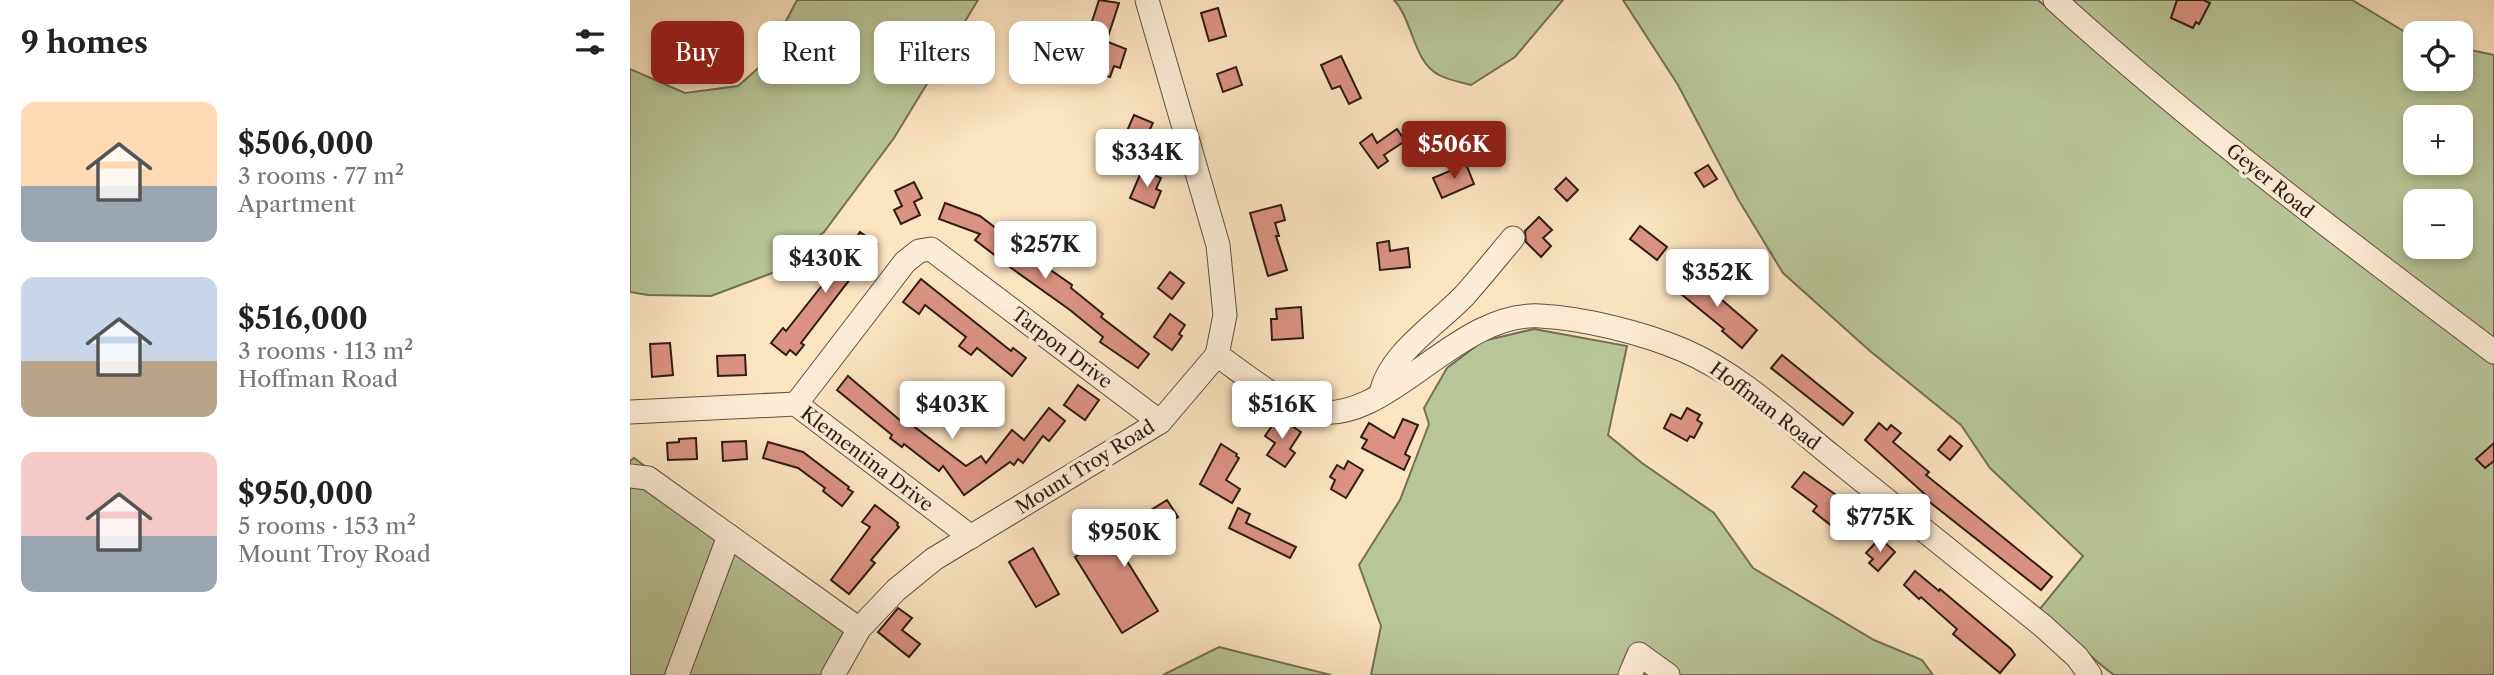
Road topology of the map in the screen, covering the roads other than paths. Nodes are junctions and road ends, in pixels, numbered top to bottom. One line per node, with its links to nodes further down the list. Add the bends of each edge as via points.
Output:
1 (1147, 0): 5 (street, Mount Troy Road, via 1218,245 1225,315)
2 (2055, 0): 4 (street, Geyer Road, via 2297,204)
3 (1513, 238): 6 (street, via 1393,366)
4 (2494, 352)
5 (1217, 355): 6 (street, Hoffman Road, via 1284,400 1314,411 1348,410); 9 (street, Mount Troy Road)
6 (1381, 394): 14 (street, Hoffman Road, via 1463,338 1505,318 1538,316 1606,326 1682,349 1759,398 2043,626)
7 (796, 404): 8 (street, Klementina Drive); 9 (street, Tarpon Drive, via 905,262 931,248); 12 (street, Klementina Drive)
8 (630, 412)
9 (1160, 422): 12 (street, Mount Troy Road)
10 (630, 476): 11 (street, via 648,478)
11 (729, 537): 13 (street); 15 (street)
12 (971, 537): 13 (street, Mount Troy Road, via 896,590)
13 (859, 629): 16 (street, Mount Troy Road)
14 (2084, 666): 19 (street, Hoffman Road)
15 (677, 675)
16 (834, 675)
17 (1630, 675): 18 (street, via 1639,654)
18 (1668, 675)
19 (2108, 675)

